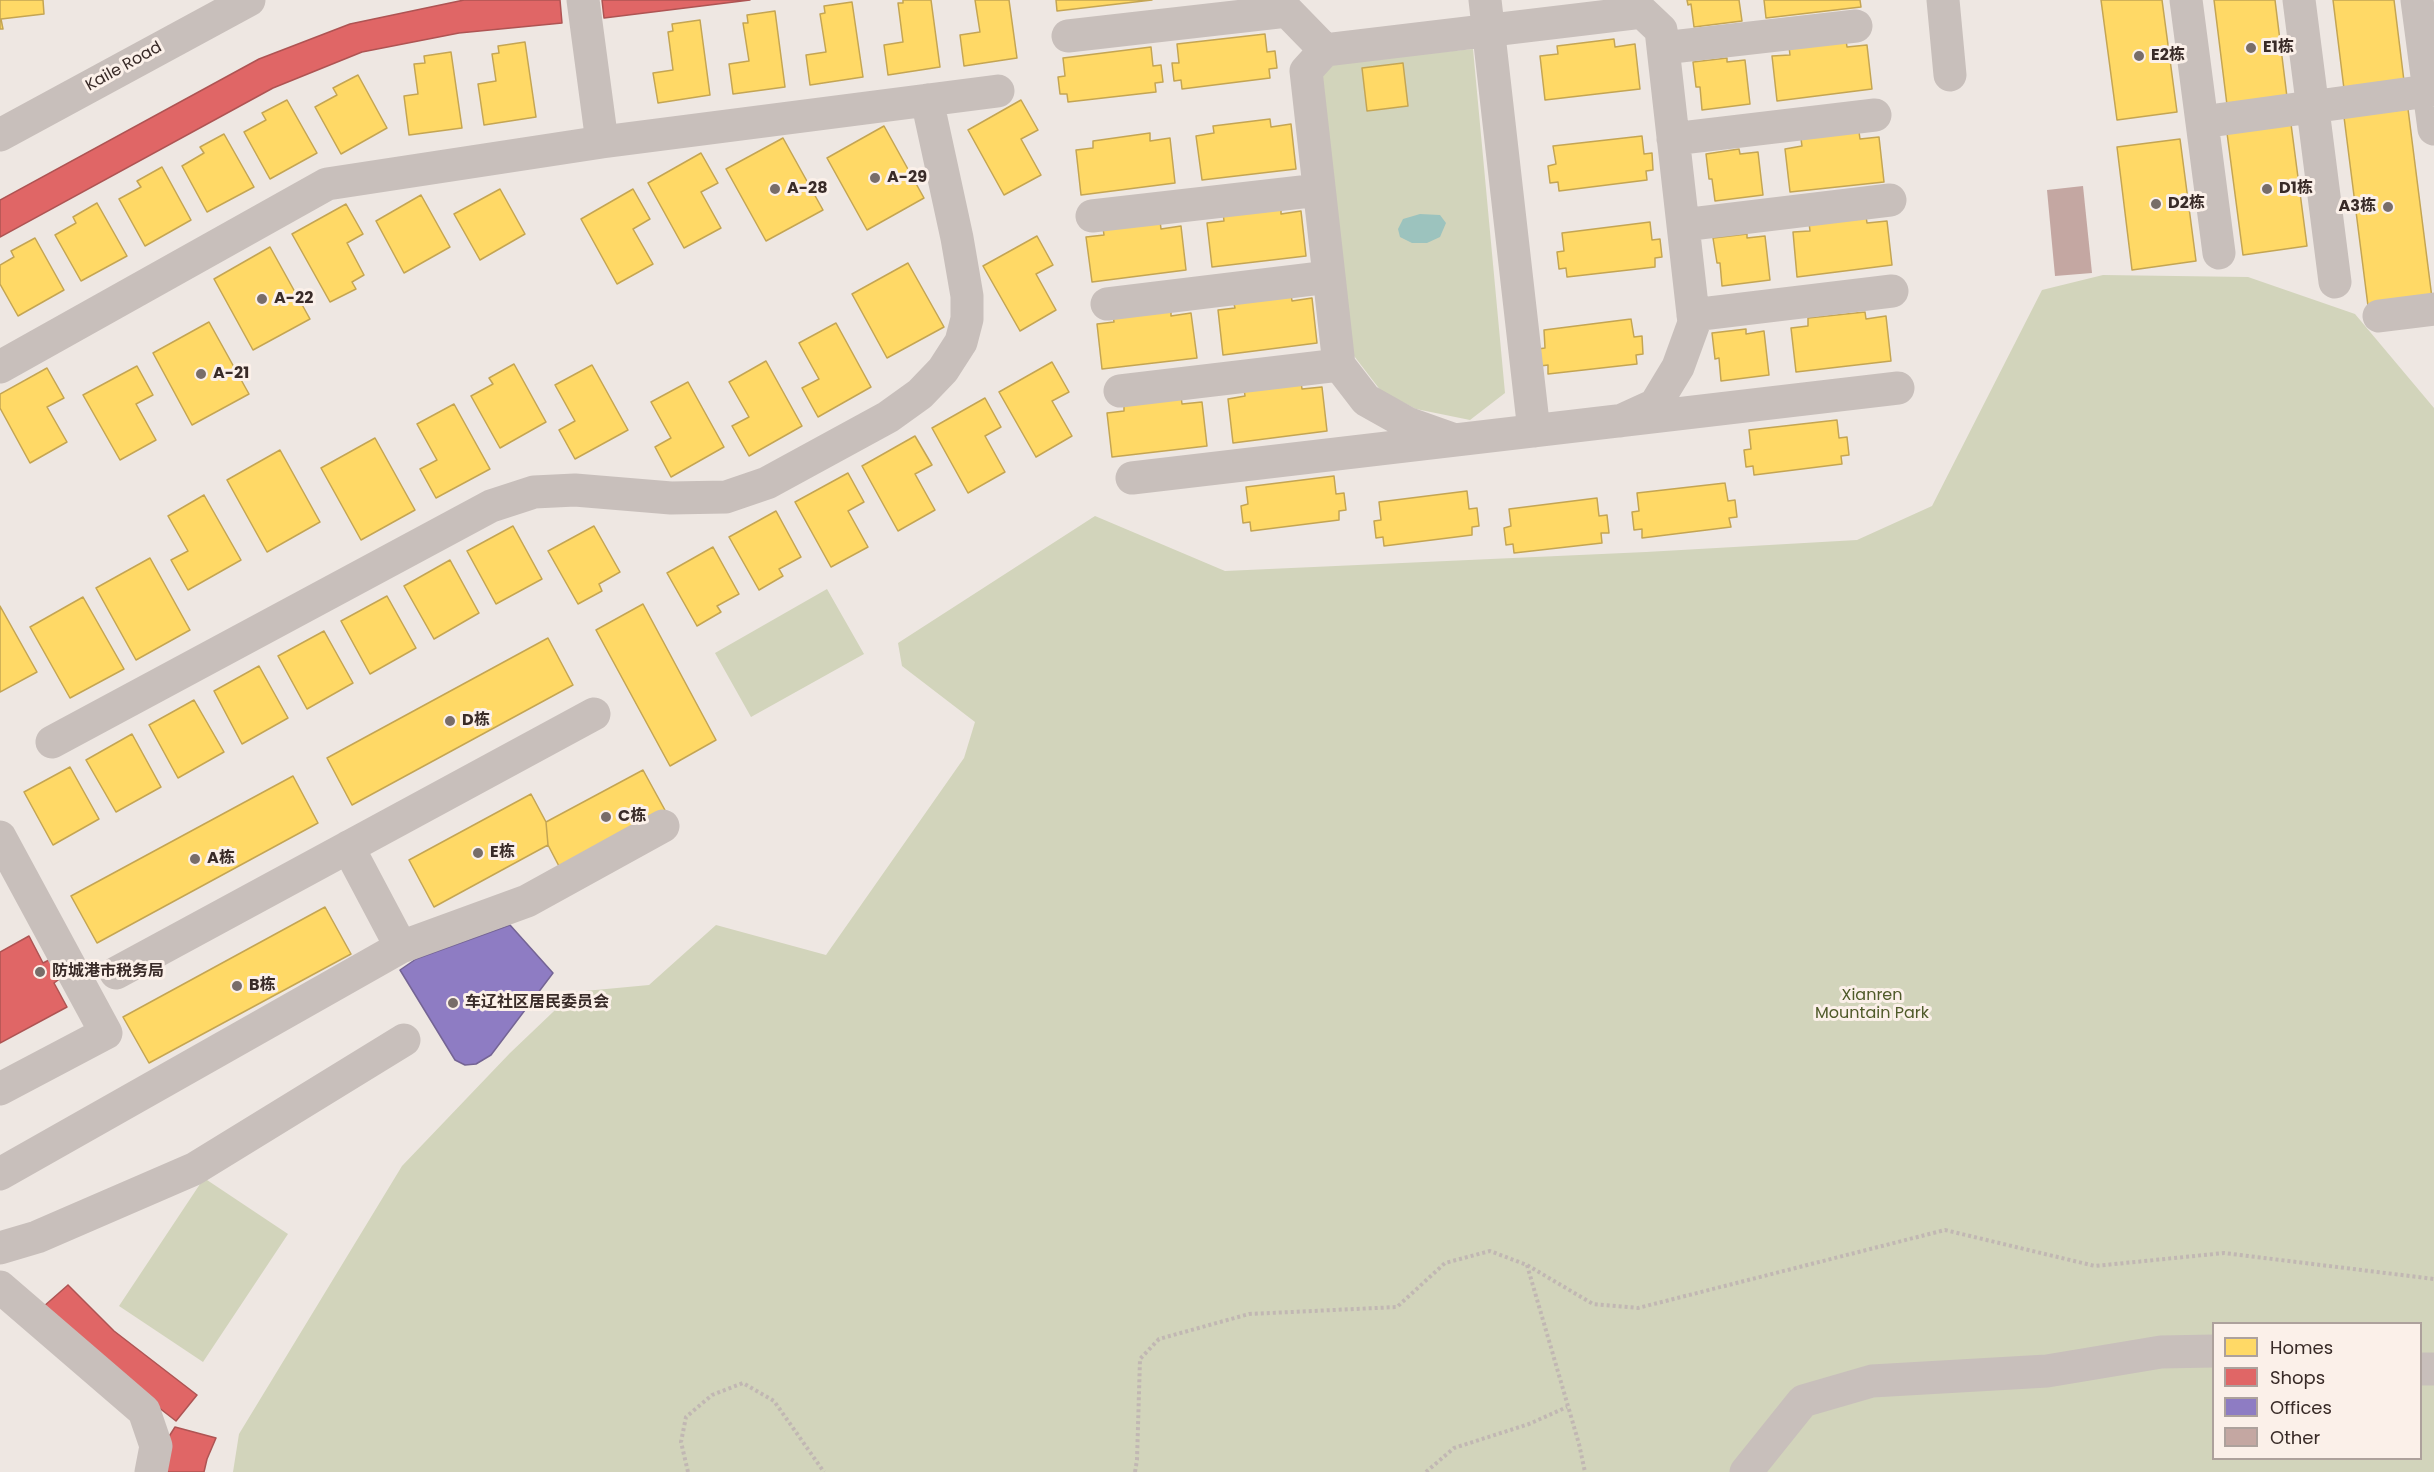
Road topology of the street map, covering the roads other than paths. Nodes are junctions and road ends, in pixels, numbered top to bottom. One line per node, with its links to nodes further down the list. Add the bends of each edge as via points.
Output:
1 (249, 0): 21 (street, Kaile Road)
2 (583, 0): 23 (street)
3 (1943, 0): 13 (street)
4 (2186, 0): 19 (street)
5 (2299, 0): 17 (street)
6 (2417, 0): 15 (street)
7 (1646, 6): 8 (street); 11 (street, via 1661,30)
8 (1487, 15): 12 (street); 41 (street)
9 (1856, 26): 11 (street)
10 (1068, 36): 12 (street, via 1287,11)
11 (1663, 48): 22 (street)
12 (1325, 50): 24 (street, via 1306,72)
13 (1950, 75)
14 (998, 91): 16 (street)
15 (2432, 91): 17 (street); 20 (street)
16 (927, 100): 23 (street); 45 (street, via 957,238 967,319 961,342 943,370 920,394 888,417 766,483 726,497 671,498 575,490 534,492 491,506)
17 (2313, 107): 19 (street); 30 (street)
18 (1875, 115): 22 (street)
19 (2202, 122): 28 (street)
20 (2434, 129)
21 (0, 135)
22 (1673, 139): 27 (street)
23 (602, 142): 37 (street, via 327,184)
24 (1320, 190): 26 (street); 29 (street)
25 (1890, 200): 27 (street)
26 (1092, 216)
27 (1683, 225): 34 (street)
28 (2219, 253)
29 (1329, 277): 32 (street); 36 (street)
30 (2335, 282)
31 (1892, 291): 34 (street)
32 (1107, 304)
33 (2434, 309): 35 (street)
34 (1693, 315): 40 (street, via 1694,323 1678,367 1655,405)
35 (2379, 316)
36 (1339, 365): 39 (street); 42 (street, via 1366,400 1407,423)
37 (0, 367)
38 (1898, 388): 40 (street)
39 (1120, 391)
40 (1620, 420): 41 (street)
41 (1534, 431): 42 (street)
42 (1455, 440): 43 (street)
43 (1132, 478)
44 (594, 714): 48 (street)
45 (52, 742)
46 (663, 825): 50 (street, via 527,901)
47 (0, 838): 49 (street); 53 (street, via 106,1033)
48 (348, 847): 50 (street); 51 (street)
49 (0, 863)
50 (400, 947): 54 (street)
51 (116, 973)
52 (404, 1040): 55 (street, via 194,1169 37,1237)
53 (0, 1089)
54 (0, 1174)
55 (0, 1248)
56 (0, 1287): 58 (street, via 144,1410 156,1446)
57 (2212, 1351): 59 (street, via 2160,1352 2047,1371 1872,1381 1803,1401)
58 (151, 1472)
59 (1746, 1472)

